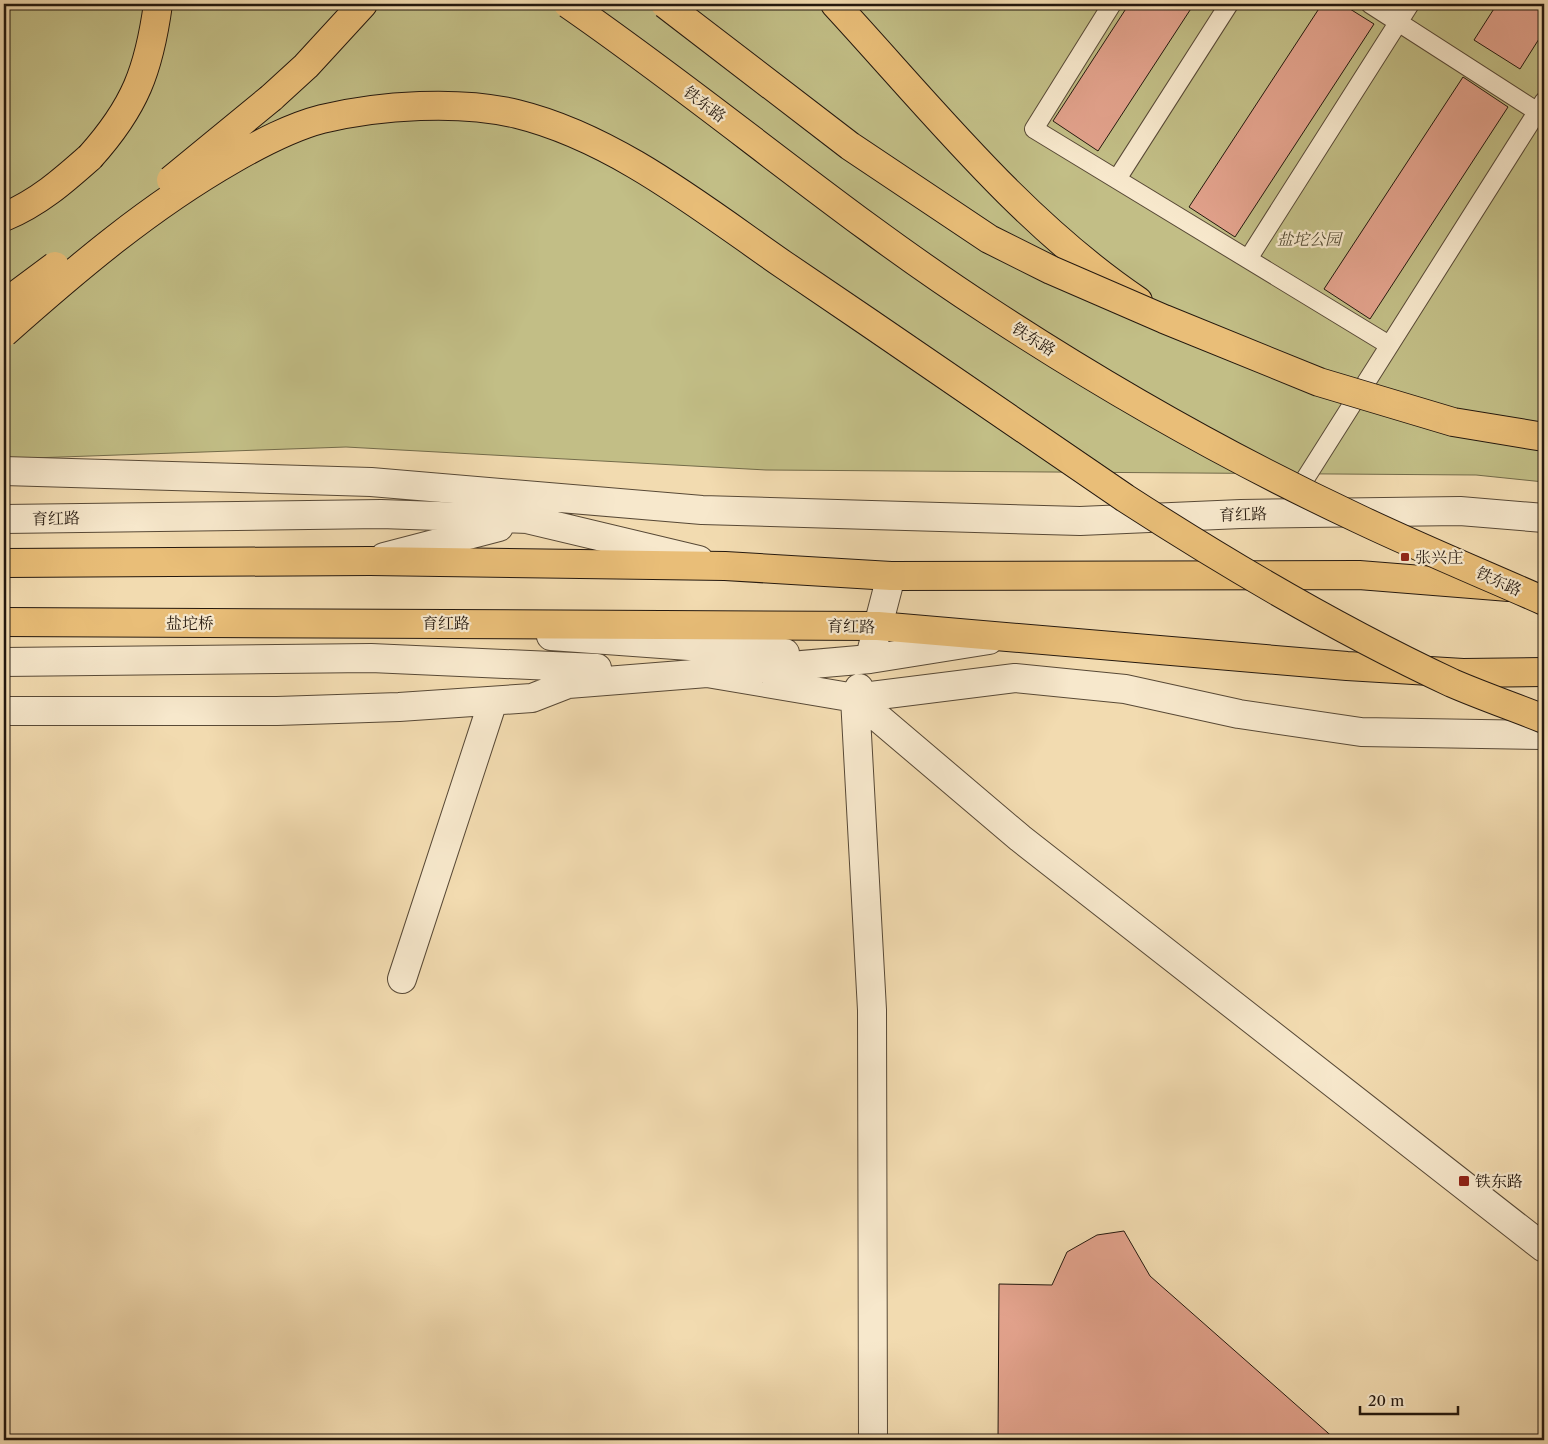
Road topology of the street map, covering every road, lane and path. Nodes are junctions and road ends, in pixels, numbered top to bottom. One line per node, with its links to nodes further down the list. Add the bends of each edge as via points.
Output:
1 (158, 4): 14 (highway, bridge, via 152,46 139,86 114,130 55,188)
2 (363, 4): 12 (highway, bridge, via 306,66)
3 (568, 4): 34 (highway, 铁东路, bridge, via 813,187 986,310 1162,417 1358,519)
4 (665, 4): 18 (highway, bridge, via 850,146 990,239 1051,270)
5 (835, 4): 18 (highway, bridge, via 1007,191 1115,286)
6 (1112, 4): 13 (lane, via 1034,129)
7 (1229, 4): 13 (lane)
8 (1370, 4): 10 (lane)
9 (1410, 4): 10 (lane)
10 (1398, 22): 11 (lane); 16 (lane)
11 (1542, 110): 20 (lane)
12 (187, 176): 15 (highway, bridge); 17 (highway, bridge); 19 (highway, bridge); 47 (highway, bridge, via 320,120 366,111 415,106 464,108 516,114 556,126 596,143 675,190 1192,542 1395,654 1453,683)
13 (1117, 179): 16 (lane)
14 (4, 217)
15 (98, 242): 17 (highway, bridge); 19 (highway, bridge)
16 (1248, 259): 20 (lane)
17 (4, 305)
18 (1164, 319): 21 (highway, bridge, via 1319,382 1453,422)
19 (4, 332)
20 (1389, 345): 25 (lane)
21 (1544, 437)
22 (4, 470): 23 (street, 育红路)
23 (371, 482): 24 (street, 育红路); 28 (street, 育红路)
24 (702, 510): 25 (street, 育红路, via 1080,521); 28 (street, 育红路)
25 (1283, 513): 26 (street, 育红路, via 1460,511)
26 (1544, 518)
27 (4, 519): 28 (street, 育红路, via 381,514)
28 (528, 519): 29 (street, 育红路); 31 (street, 育红路)
29 (370, 561): 30 (highway); 31 (highway, 育红路)
30 (4, 563)
31 (725, 566): 32 (highway, 育红路)
32 (891, 576): 33 (highway, 育红路, via 1360,575); 37 (street)
33 (1544, 589)
34 (1544, 601)
35 (4, 622): 36 (highway, 盐坨桥)
36 (376, 623): 37 (highway, 育红路); 39 (street, 育红路)
37 (878, 626): 38 (highway, 育红路); 39 (street)
38 (1010, 637): 39 (street, 育红路); 41 (highway, 育红路, via 1347,666 1463,673)
39 (870, 659): 42 (street, 育红路); 43 (street, 育红路); 44 (street)
40 (4, 662): 42 (street, 育红路, via 371,658)
41 (1544, 672)
42 (707, 673): 44 (street, 育红路); 45 (street, 育红路, via 568,684 532,698)
43 (1015, 678): 44 (street, 育红路); 48 (street, 育红路, via 1125,689 1239,714 1361,732)
44 (854, 698): 50 (street, via 1020,838); 51 (street, via 872,1010)
45 (493, 700): 46 (street, 育红路, via 277,711); 49 (street)
46 (4, 711)
47 (1544, 719)
48 (1544, 735)
49 (402, 979)
50 (1544, 1248)
51 (872, 1440)

